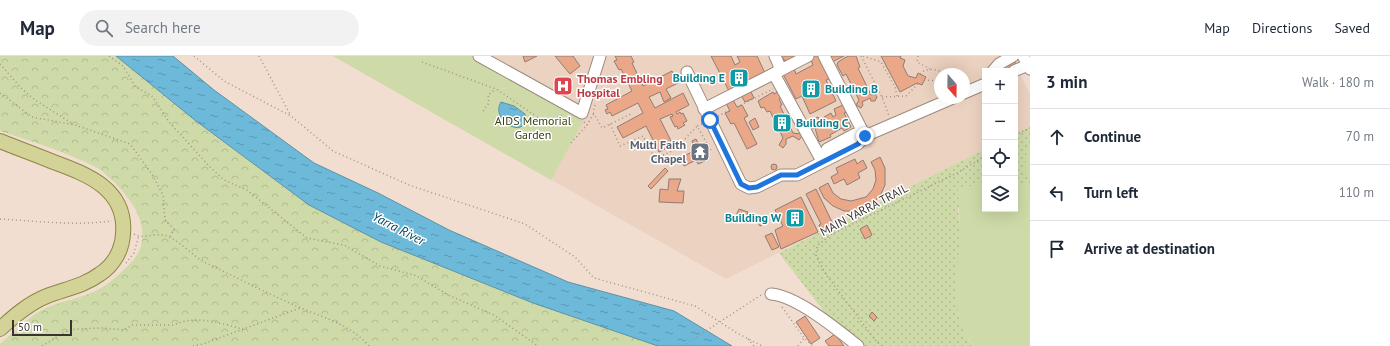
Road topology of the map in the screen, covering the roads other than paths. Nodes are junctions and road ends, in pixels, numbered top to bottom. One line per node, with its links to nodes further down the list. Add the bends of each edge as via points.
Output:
1 (479, 56): 2 (street, via 582,113)
2 (600, 56)
3 (775, 56): 11 (street, via 779,65)
4 (808, 56): 11 (street)
5 (824, 56): 16 (street)
6 (1013, 56): 8 (street)
7 (1027, 64): 9 (street)
8 (996, 68)
9 (1018, 69)
10 (687, 72): 15 (street)
11 (776, 73): 15 (street); 18 (street, via 780,86)
12 (982, 84): 13 (street)
13 (970, 90)
14 (939, 104): 16 (street)
15 (704, 109): 18 (street, via 741,184 749,188 757,187 781,175 797,175)
16 (865, 136): 18 (street, via 855,134 827,150)
17 (0, 142): 20 (main road, via 81,172 100,182 116,200 124,228 116,257 101,274 35,301)
18 (822, 161)
19 (766, 294): 21 (street, via 786,298 827,322)
20 (0, 329)
21 (858, 346)

